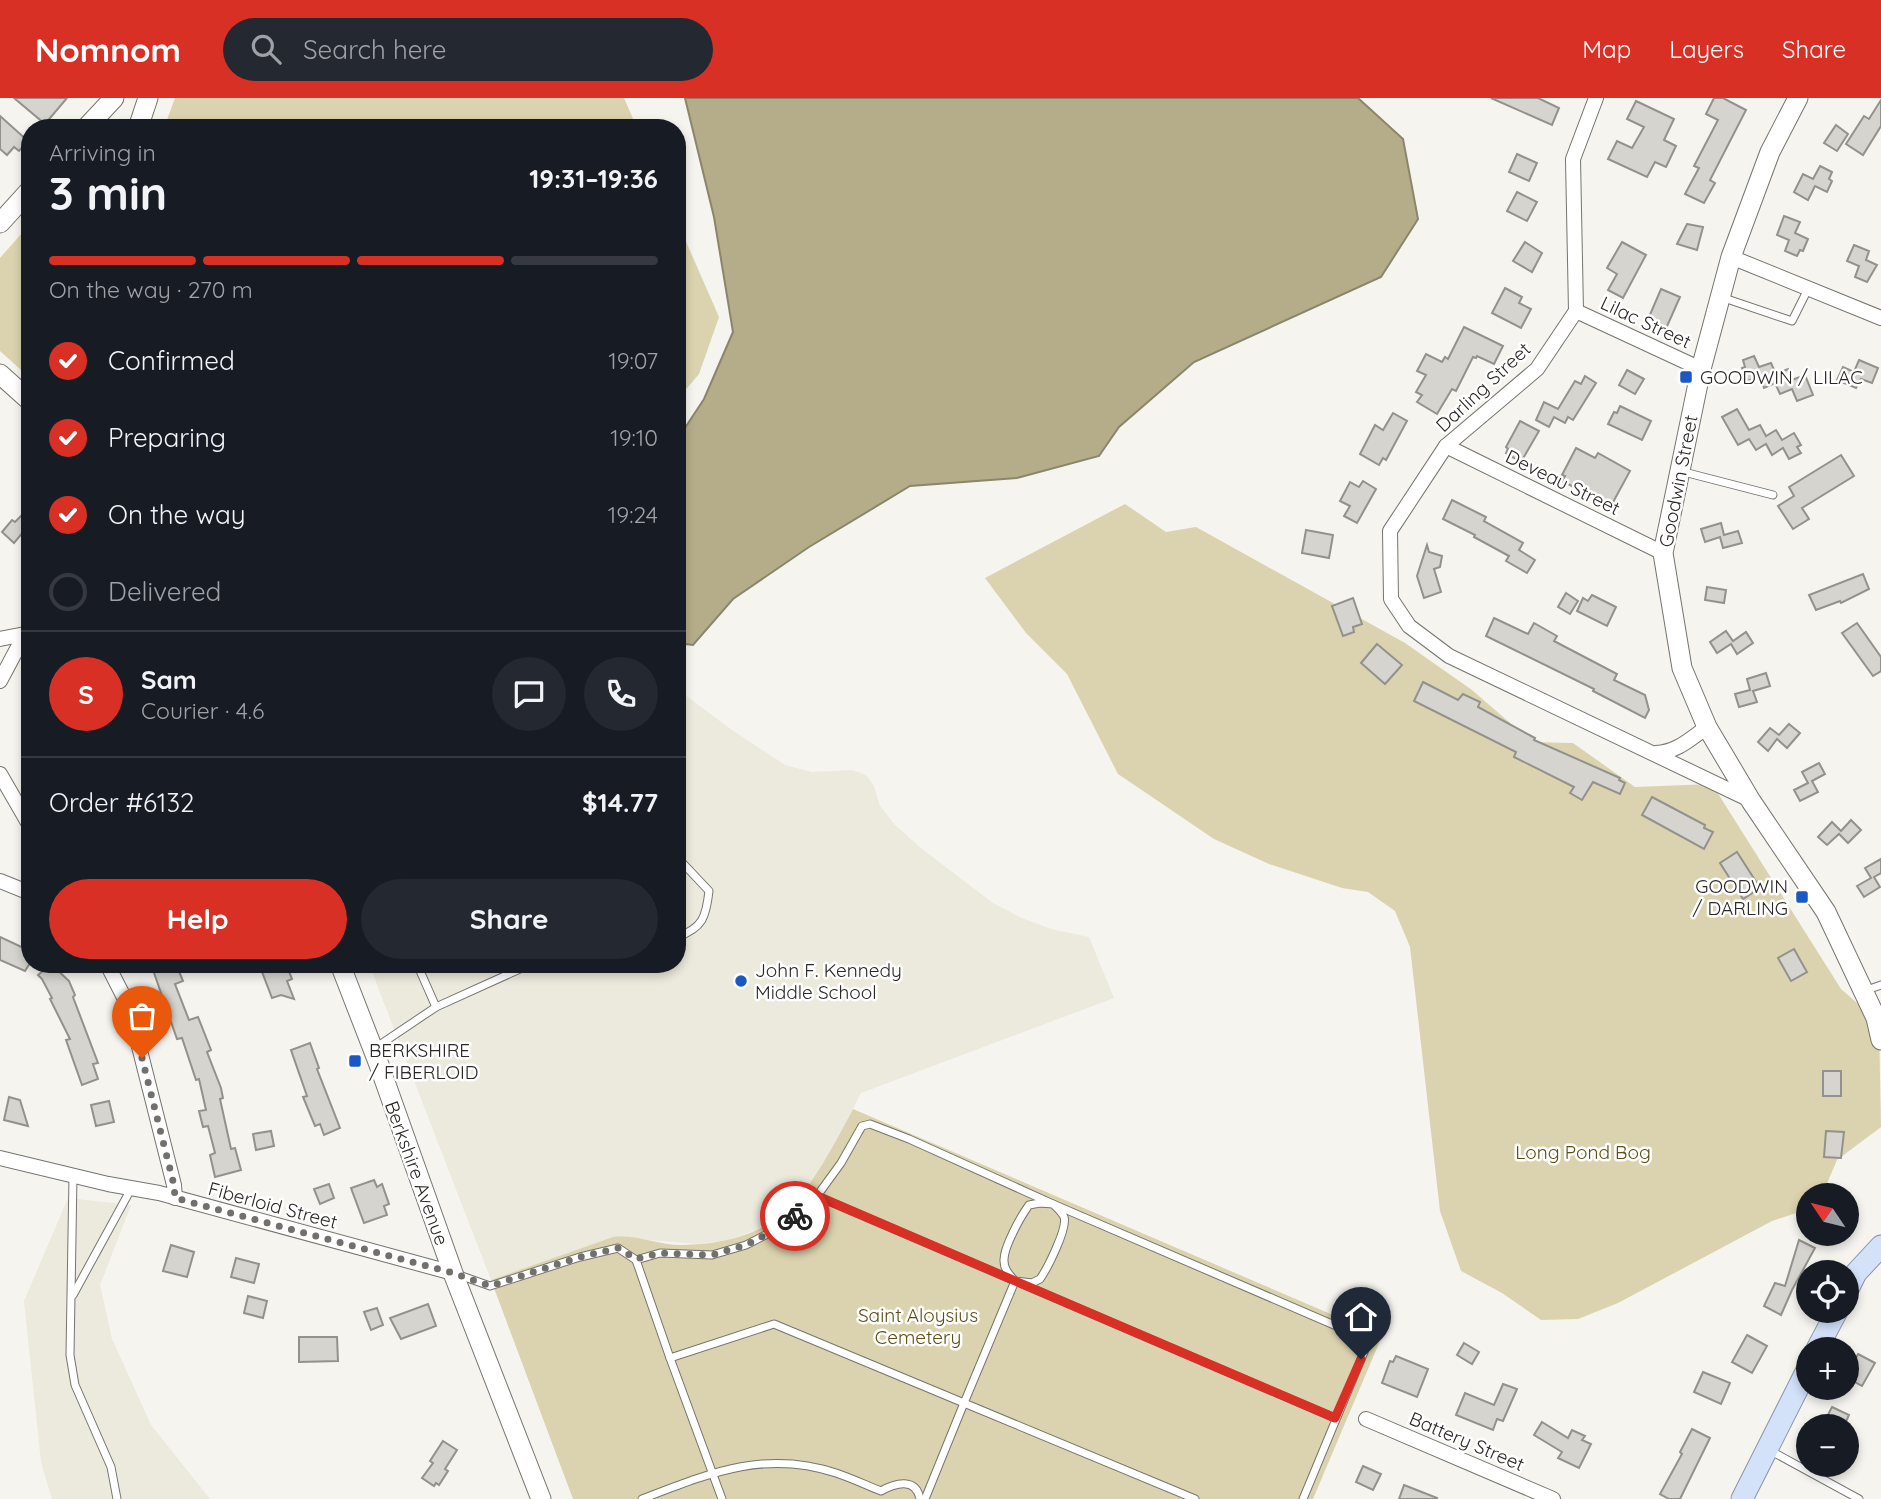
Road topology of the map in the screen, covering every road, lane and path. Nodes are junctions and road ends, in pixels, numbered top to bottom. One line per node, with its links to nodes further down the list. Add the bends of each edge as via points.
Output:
1 (114, 98): 5 (main road)
2 (148, 98): 6 (main road)
3 (1596, 98): 12 (street, via 1573,159)
4 (1798, 98): 9 (main road, Goodwin Street, via 1770,152)
5 (94, 119)
6 (141, 119)
7 (21, 200): 8 (main road)
8 (0, 223)
9 (1731, 257): 10 (street); 11 (main road, Goodwin Street)
10 (1808, 289): 11 (lane, via 1792,321); 13 (street)
11 (1720, 297): 14 (main road, Goodwin Street)
12 (1576, 311): 14 (street, Lilac Street); 17 (street, Darling Street, via 1537,369)
13 (1881, 318)
14 (1701, 369): 18 (main road, Goodwin Street)
15 (0, 374): 16 (main road)
16 (21, 393)
17 (1446, 446): 20 (street, Deveau Street); 26 (street, Darling Street, via 1390,531 1391,599 1409,626 1449,656)
18 (1680, 471): 19 (lane); 20 (main road, Goodwin Street)
19 (1773, 495)
20 (1663, 553): 25 (main road, Goodwin Street, via 1682,668)
21 (21, 634): 22 (street)
22 (0, 639)
23 (21, 644): 24 (street)
24 (0, 681)
25 (1707, 727): 26 (street, via 1680,748); 28 (main road, Goodwin Street)
26 (1656, 753): 28 (street, Darling Street)
27 (0, 774): 29 (street)
28 (1751, 801): 38 (main road, Goodwin Street)
29 (21, 810)
30 (686, 867): 33 (lane, via 709,891 707,913 694,931)
31 (0, 881): 32 (street)
32 (21, 889)
33 (686, 934)
34 (111, 973): 47 (street, via 128,1007)
35 (343, 973): 42 (main road, Berkshire Avenue)
36 (421, 973): 39 (lane)
37 (511, 973): 39 (lane)
38 (1872, 988): 40 (main road, Goodwin Street)
39 (436, 1007): 42 (lane)
40 (1878, 1018): 41 (main road, Goodwin Street)
41 (1881, 1040)
42 (373, 1050): 52 (main road, Berkshire Avenue)
43 (0, 1158): 44 (street, Fiberloid Street)
44 (72, 1176): 45 (street, Fiberloid Street); 54 (lane)
45 (131, 1189): 47 (street, Fiberloid Street); 54 (lane)
46 (817, 1196): 48 (lane, via 862,1126 870,1124); 50 (lane, via 785,1225 746,1245 712,1255 660,1253); 53 (lane)
47 (175, 1198): 52 (street, Fiberloid Street)
48 (1053, 1204): 53 (lane, via 1029,1205 1024,1213 1004,1261); 53 (lane, via 1065,1220 1045,1272 1032,1283); 58 (lane, via 1369,1340)
49 (1881, 1246): 51 (main road)
50 (636, 1259): 52 (lane, via 618,1248 490,1286); 55 (lane)
51 (1859, 1270)
52 (453, 1273): 64 (main road, Berkshire Avenue)
53 (1015, 1281): 57 (lane); 58 (lane)
54 (73, 1295): 63 (lane, via 70,1355 75,1385 111,1467)
55 (670, 1359): 57 (lane, via 774,1324); 61 (lane)
56 (1796, 1392): 60 (main road)
57 (964, 1403): 67 (lane); 68 (lane)
58 (1335, 1418): 69 (lane)
59 (1366, 1419): 70 (street, Battery Street)
60 (1767, 1449): 71 (main road); 72 (lane)
61 (711, 1472): 62 (lane, via 764,1463 798,1465 834,1472); 65 (lane); 66 (lane)
62 (882, 1495): 67 (lane, via 894,1483 904,1483 915,1488)
63 (117, 1499)
64 (541, 1499)
65 (642, 1499)
66 (722, 1499)
67 (922, 1499)
68 (1195, 1499)
69 (1303, 1499)
70 (1553, 1499)
71 (1742, 1499)
72 (1859, 1499)

